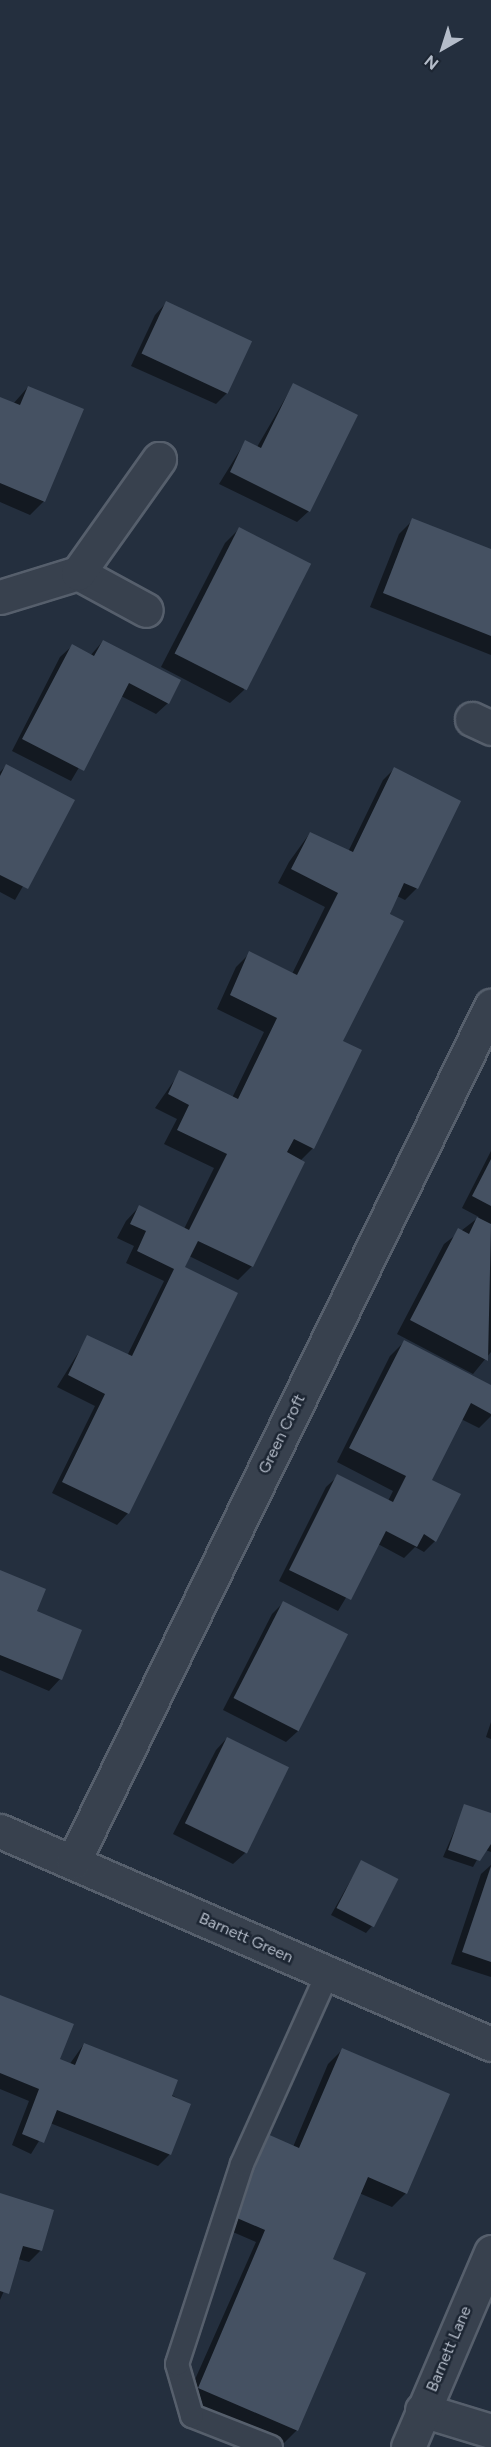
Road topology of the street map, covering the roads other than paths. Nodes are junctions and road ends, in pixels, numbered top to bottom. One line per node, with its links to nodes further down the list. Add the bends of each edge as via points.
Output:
1 (159, 459): 2 (street)
2 (78, 573): 3 (street); 4 (street)
3 (0, 597)
4 (146, 610)
5 (491, 1006): 7 (street, Green Croft)
6 (0, 1831): 7 (street, Barnett Green)
7 (73, 1862): 8 (street, Barnett Green)
8 (328, 1973): 9 (street, Barnett Green); 13 (lane, via 242,2164 177,2364 192,2416)
9 (491, 2044)
10 (491, 2252): 11 (street, Barnett Lane)
11 (422, 2410): 12 (street); 14 (street, Barnett Lane)
12 (491, 2431)
13 (271, 2447)
14 (408, 2447)

